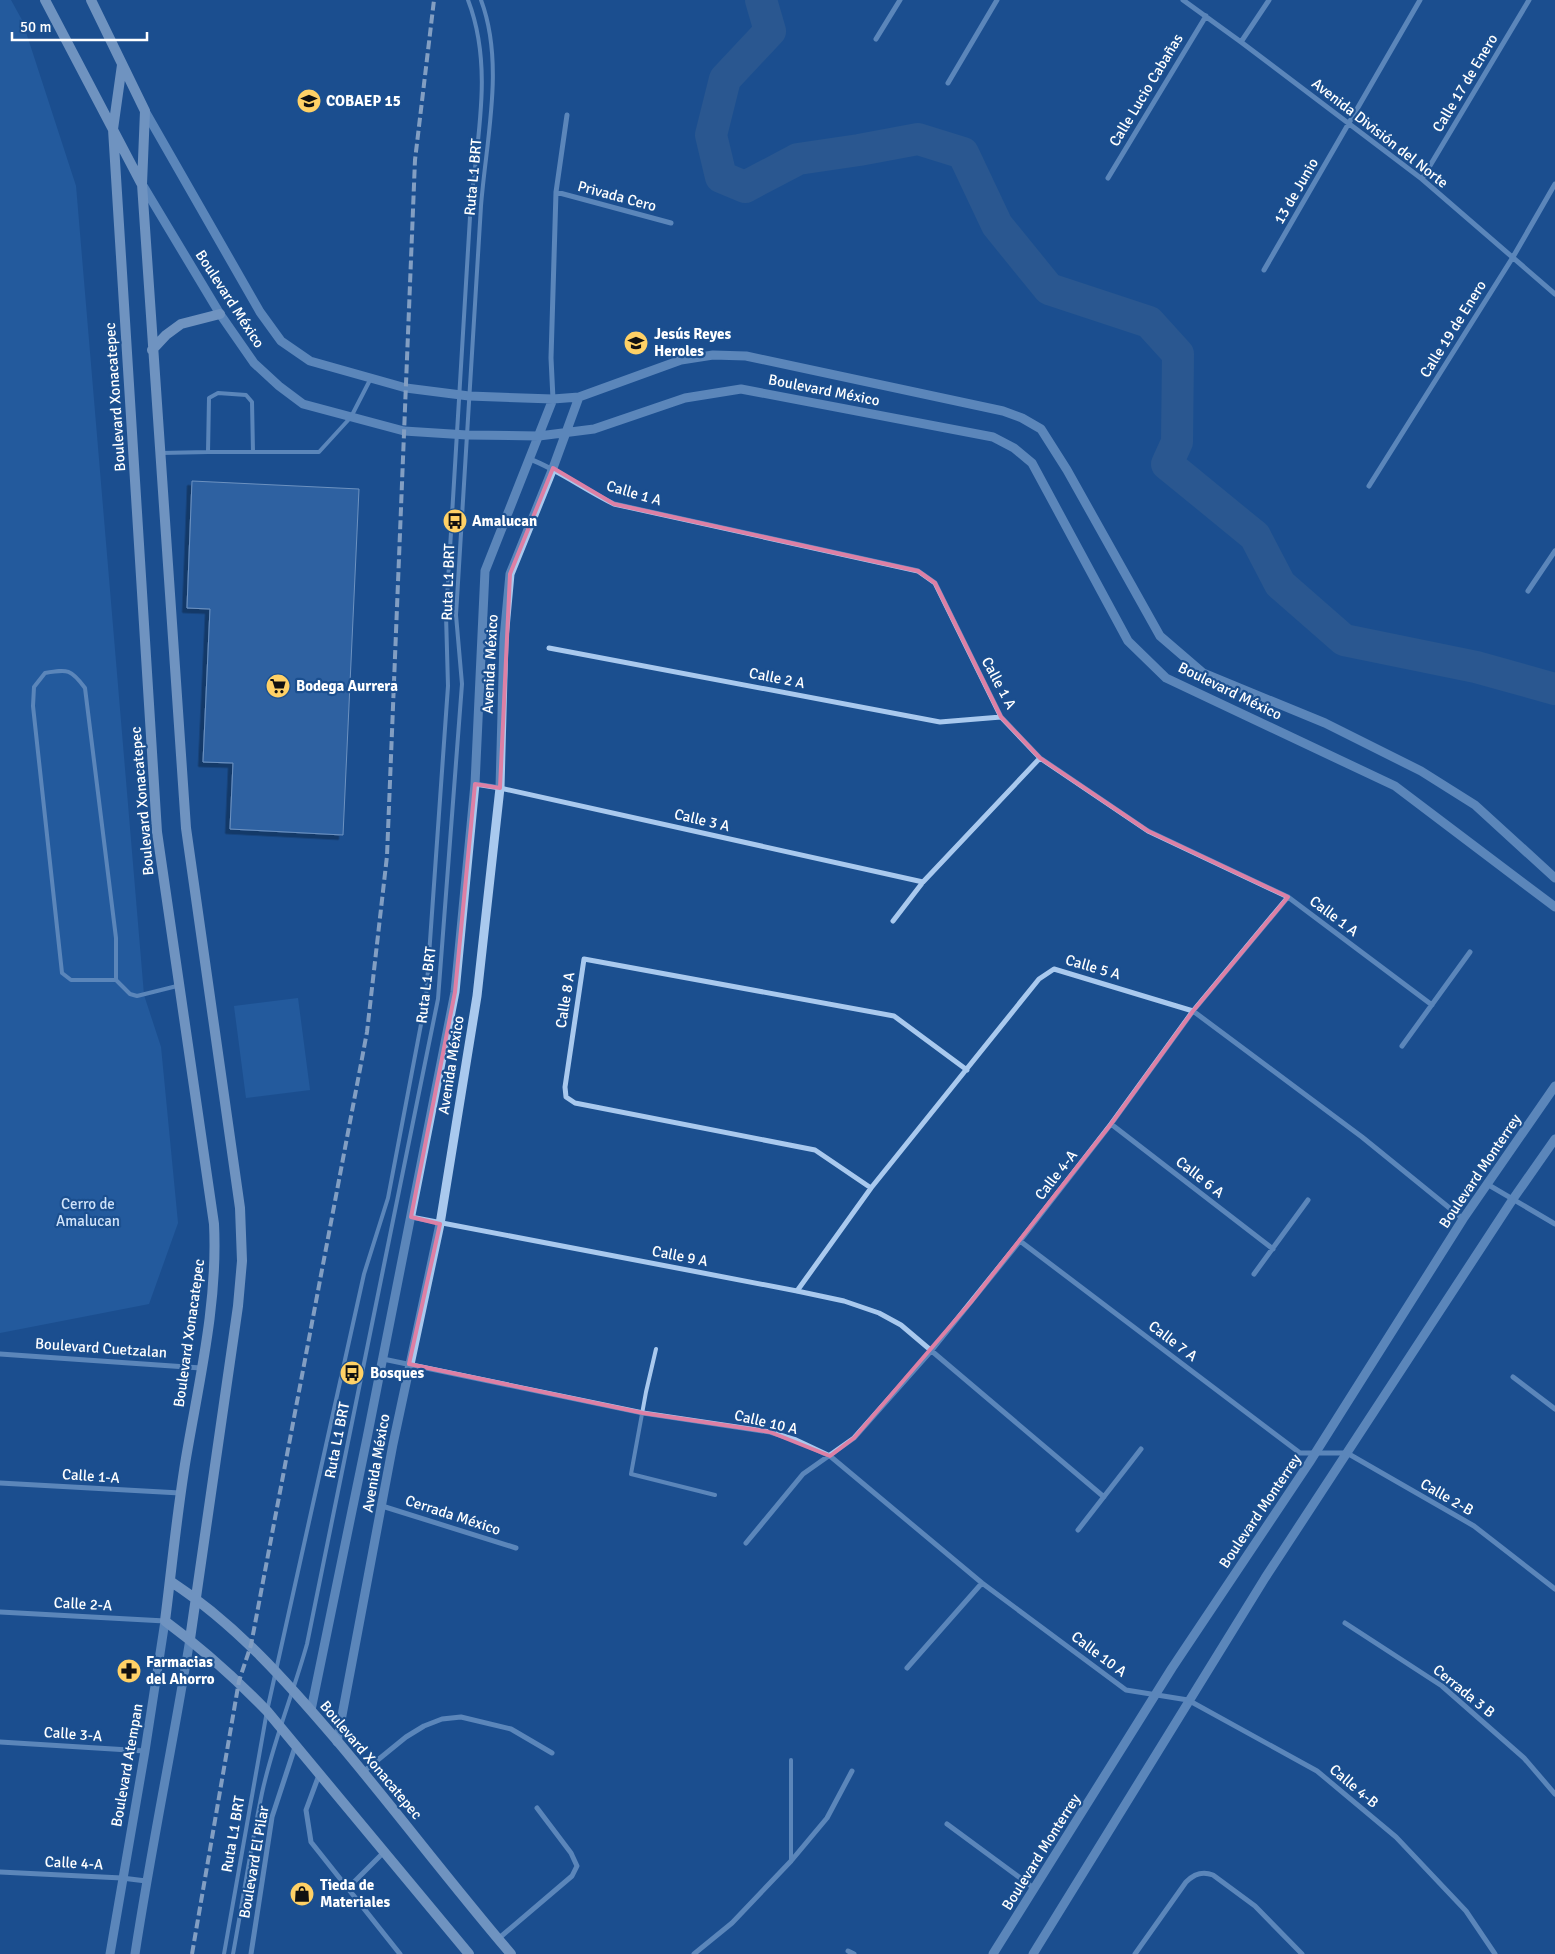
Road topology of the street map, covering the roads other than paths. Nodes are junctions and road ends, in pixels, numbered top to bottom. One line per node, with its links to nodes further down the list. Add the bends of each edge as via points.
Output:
1 (45, 0): 19 (main road, Boulevard Xonacatepec)
2 (91, 0): 14 (main road)
3 (468, 0): 32 (lane, Ruta L1 BRT, via 478,29 483,74)
4 (481, 0): 33 (lane, Ruta L1 BRT, via 491,41 492,76)
5 (900, 0): 12 (street)
6 (996, 0): 15 (street)
7 (1183, 0): 11 (street, Avenida División del Norte)
8 (1269, 0): 13 (street)
9 (1420, 0): 18 (street, 13 de Junio)
10 (1529, 0): 21 (street, Calle 17 de Enero)
11 (1206, 16): 13 (street, Avenida División del Norte); 20 (street, Calle Lucio Cabañas)
12 (876, 39)
13 (1241, 42): 18 (street, Avenida División del Norte)
14 (122, 65): 16 (main road); 19 (main road)
15 (948, 83)
16 (145, 111): 22 (main road); 31 (street, Boulevard México, via 260,312 281,341 310,362)
17 (567, 115): 24 (street)
18 (1349, 124): 21 (street, Avenida División del Norte); 27 (street, 13 de Junio)
19 (113, 128): 22 (main road, Boulevard México); 61 (main road, Boulevard Xonacatepec, via 157,832)
20 (1108, 178)
21 (1422, 179): 26 (street, Avenida División del Norte)
22 (142, 184): 29 (street, Boulevard México); 30 (main road)
23 (1555, 184): 26 (street, Calle 19 de Enero)
24 (556, 192): 25 (street, Privada Cero); 35 (street, via 551,358)
25 (671, 223)
26 (1512, 257): 28 (street, Avenida División del Norte); 46 (street, Calle 19 de Enero)
27 (1264, 270)
28 (1555, 294)
29 (220, 314): 30 (main road, via 181,324); 36 (street, Boulevard México, via 254,363 279,386 303,404)
30 (152, 350): 43 (main road)
31 (371, 378): 32 (street, Boulevard México, via 406,388); 36 (lane)
32 (459, 395): 33 (street, Boulevard México); 38 (lane, Ruta L1 BRT)
33 (470, 396): 35 (street, Boulevard México); 39 (lane, Ruta L1 BRT)
34 (579, 397): 35 (street, Boulevard México); 37 (street, Avenida México); 54 (street, Boulevard México, via 681,360 712,355 746,356 1022,418 1041,429 1068,470 1160,636 1202,673 1325,723 1421,771 1475,805)
35 (553, 398): 40 (street, Avenida México)
36 (351, 417): 38 (street, Boulevard México, via 404,431); 42 (lane, via 319,452)
37 (566, 433): 40 (street, Boulevard México); 45 (street, Avenida México); 57 (street, Boulevard México, via 594,428 685,398 741,389 993,437 1032,463 1128,641 1166,678 1395,786)
38 (457, 435): 39 (street, Boulevard México); 111 (lane, Ruta L1 BRT, via 446,615 448,686 426,998 388,1198 364,1274)
39 (467, 435): 40 (street, Boulevard México); 112 (lane, Ruta L1 BRT, via 456,615 462,684 438,999 307,1644)
40 (539, 436): 44 (street, Avenida México)
41 (208, 452): 42 (lane); 42 (lane, via 209,398 218,393 246,394 252,402); 43 (lane)
42 (253, 452)
43 (159, 453): 105 (main road, via 186,828 240,1208 242,1261)
44 (530, 459): 45 (street, Calle 1 A); 52 (street, Avenida México, via 485,571)
45 (553, 468): 50 (street, Calle 1 A, via 588,492 614,504 918,571 935,583); 53 (street, Avenida México, via 510,574 504,640)
46 (1369, 486)
47 (1555, 550): 48 (street)
48 (1528, 591)
49 (549, 648): 50 (street, Calle 2 A, via 940,722)
50 (1000, 716): 51 (street, Calle 1 A)
51 (1040, 758): 55 (street); 56 (street, Calle 1 A, via 1148,831)
52 (475, 784): 53 (street, Calle 3 A); 73 (street, Avenida México, via 455,992)
53 (500, 788): 55 (street, Calle 3 A); 75 (street, Avenida México, via 477,996)
54 (1555, 878)
55 (922, 882): 58 (street)
56 (1288, 897): 62 (street, Calle 1 A); 63 (street, Calle 4-A)
57 (1555, 907)
58 (893, 921)
59 (1470, 952): 62 (street)
60 (116, 980): 60 (lane, via 116,938 85,688 75,674 62,670 45,673 34,688 33,706 62,973 71,980); 61 (lane, via 130,994 137,996)
61 (179, 985): 86 (main road, Boulevard Xonacatepec, via 214,1232 212,1301)
62 (1432, 1004): 64 (street)
63 (1193, 1011): 65 (street, Calle 5 A, via 1054,969 1039,978); 67 (street, Calle 4-A); 74 (street, Calle 5 A, via 1362,1137)
64 (1402, 1046)
65 (968, 1070): 70 (street, Calle 5 A); 70 (street, Calle 8 A, via 894,1016 584,960 566,1097 574,1103 815,1150)
66 (1555, 1086): 69 (street, Boulevard Monterrey)
67 (1111, 1124): 77 (street, Calle 4-A); 78 (street, Calle 6 A)
68 (1555, 1138): 71 (street)
69 (1487, 1184): 71 (street); 74 (street, Boulevard Monterrey)
70 (870, 1188): 80 (street, Calle 5 A)
71 (1513, 1199): 76 (street); 92 (street)
72 (1308, 1200): 78 (street)
73 (411, 1217): 75 (street, Calle 9 A); 84 (street, Avenida México)
74 (1464, 1219): 91 (street, Boulevard Monterrey)
75 (440, 1224): 80 (street, Calle 9 A); 85 (street, Avenida México)
76 (1555, 1224)
77 (1020, 1240): 82 (street, Calle 4-A); 91 (street, Calle 7 A, via 1300,1453)
78 (1273, 1250): 79 (street)
79 (1254, 1274)
80 (797, 1291): 82 (street, Calle 9 A, via 879,1313 901,1325)
81 (656, 1349): 89 (lane)
82 (932, 1350): 93 (street, Calle 4-A, via 854,1438); 97 (street, Calle 9 A)
83 (0, 1354): 86 (street, Boulevard Cuetzalan)
84 (383, 1359): 85 (street, Calle 10 A); 115 (street, Avenida México)
85 (409, 1364): 89 (street, Calle 10 A); 98 (street, Avenida México)
86 (201, 1368): 95 (main road, Boulevard Xonacatepec)
87 (1513, 1377): 88 (street)
88 (1555, 1408)
89 (642, 1413): 93 (street, Calle 10 A, via 770,1432); 96 (lane, via 631,1474)
90 (1141, 1449): 97 (street)
91 (1314, 1453): 92 (street, Calle 2-B); 113 (street, Boulevard Monterrey)
92 (1347, 1453): 104 (street, Calle 2-B, via 1474,1526); 114 (street)
93 (830, 1456): 100 (street, Calle 4-A, via 803,1474); 103 (street, Calle 10 A)
94 (0, 1483): 95 (street, Calle 1-A)
95 (180, 1493): 102 (main road, Boulevard Xonacatepec)
96 (715, 1495)
97 (1104, 1497): 99 (street)
98 (382, 1506): 101 (street, Cerrada México); 119 (street, Avenida México)
99 (1078, 1530)
100 (746, 1543)
101 (516, 1548)
102 (170, 1581): 105 (main road, Boulevard Xonacatepec); 107 (main road, Boulevard Atempan)
103 (982, 1583): 110 (street); 113 (street, Calle 10 A, via 1126,1690)
104 (1555, 1588)
105 (195, 1598): 109 (main road); 111 (main road, Boulevard Xonacatepec, via 251,1645)
106 (0, 1612): 107 (street, Calle 2-A)
107 (165, 1620): 109 (main road); 121 (street, Boulevard Atempan)
108 (1345, 1623): 127 (street, Cerrada 3 B, via 1442,1686 1524,1758)
109 (190, 1639): 116 (main road, via 239,1681); 134 (street)
110 (907, 1668)
111 (277, 1672): 112 (main road, Boulevard Xonacatepec); 116 (lane, Ruta L1 BRT)
112 (294, 1690): 115 (main road, Boulevard Xonacatepec); 117 (lane, Ruta L1 BRT)
113 (1156, 1694): 114 (street, Calle 4-B); 136 (street, Boulevard Monterrey)
114 (1188, 1700): 148 (street); 151 (street, Calle 4-B, via 1316,1771 1396,1838 1466,1911)
115 (311, 1710): 119 (main road, Boulevard Xonacatepec)
116 (267, 1711): 117 (main road); 140 (lane, Ruta L1 BRT)
117 (280, 1726): 120 (main road); 141 (lane, Ruta L1 BRT, via 262,1792)
118 (0, 1742): 121 (street, Calle 3-A)
119 (338, 1742): 125 (main road, Boulevard Xonacatepec)
120 (296, 1747): 126 (main road); 142 (street, Boulevard El Pilar, via 272,1817)
121 (145, 1751): 133 (street, Boulevard Atempan)
122 (552, 1753): 125 (street, via 511,1729 460,1717 424,1726)
123 (791, 1760): 131 (lane)
124 (852, 1770): 131 (street, via 826,1818)
125 (363, 1772): 137 (main road, Boulevard Xonacatepec)
126 (319, 1775): 130 (main road); 135 (street, via 306,1810 311,1842)
127 (1555, 1794)
128 (537, 1808): 137 (street, via 577,1866 572,1876)
129 (947, 1824): 136 (street)
130 (384, 1852): 135 (street); 144 (main road)
131 (791, 1861): 146 (street, via 732,1923)
132 (0, 1872): 133 (street, Calle 4-A)
133 (122, 1878): 134 (street, Calle 4-A); 138 (street, Boulevard Atempan)
134 (146, 1881): 139 (street)
135 (348, 1888): 143 (street)
136 (1035, 1889): 147 (street, Boulevard Monterrey)
137 (498, 1939): 145 (main road, Boulevard Xonacatepec)
138 (110, 1954)
139 (136, 1954)
140 (224, 1954)
141 (233, 1954)
142 (250, 1954)
143 (400, 1954)
144 (469, 1954)
145 (511, 1954)
146 (694, 1954)
147 (993, 1954)
148 (1033, 1954)
149 (1135, 1954): 150 (street, via 1186,1882 1192,1876 1207,1873 1213,1874 1255,1906)
150 (1302, 1954)
151 (1495, 1954)

